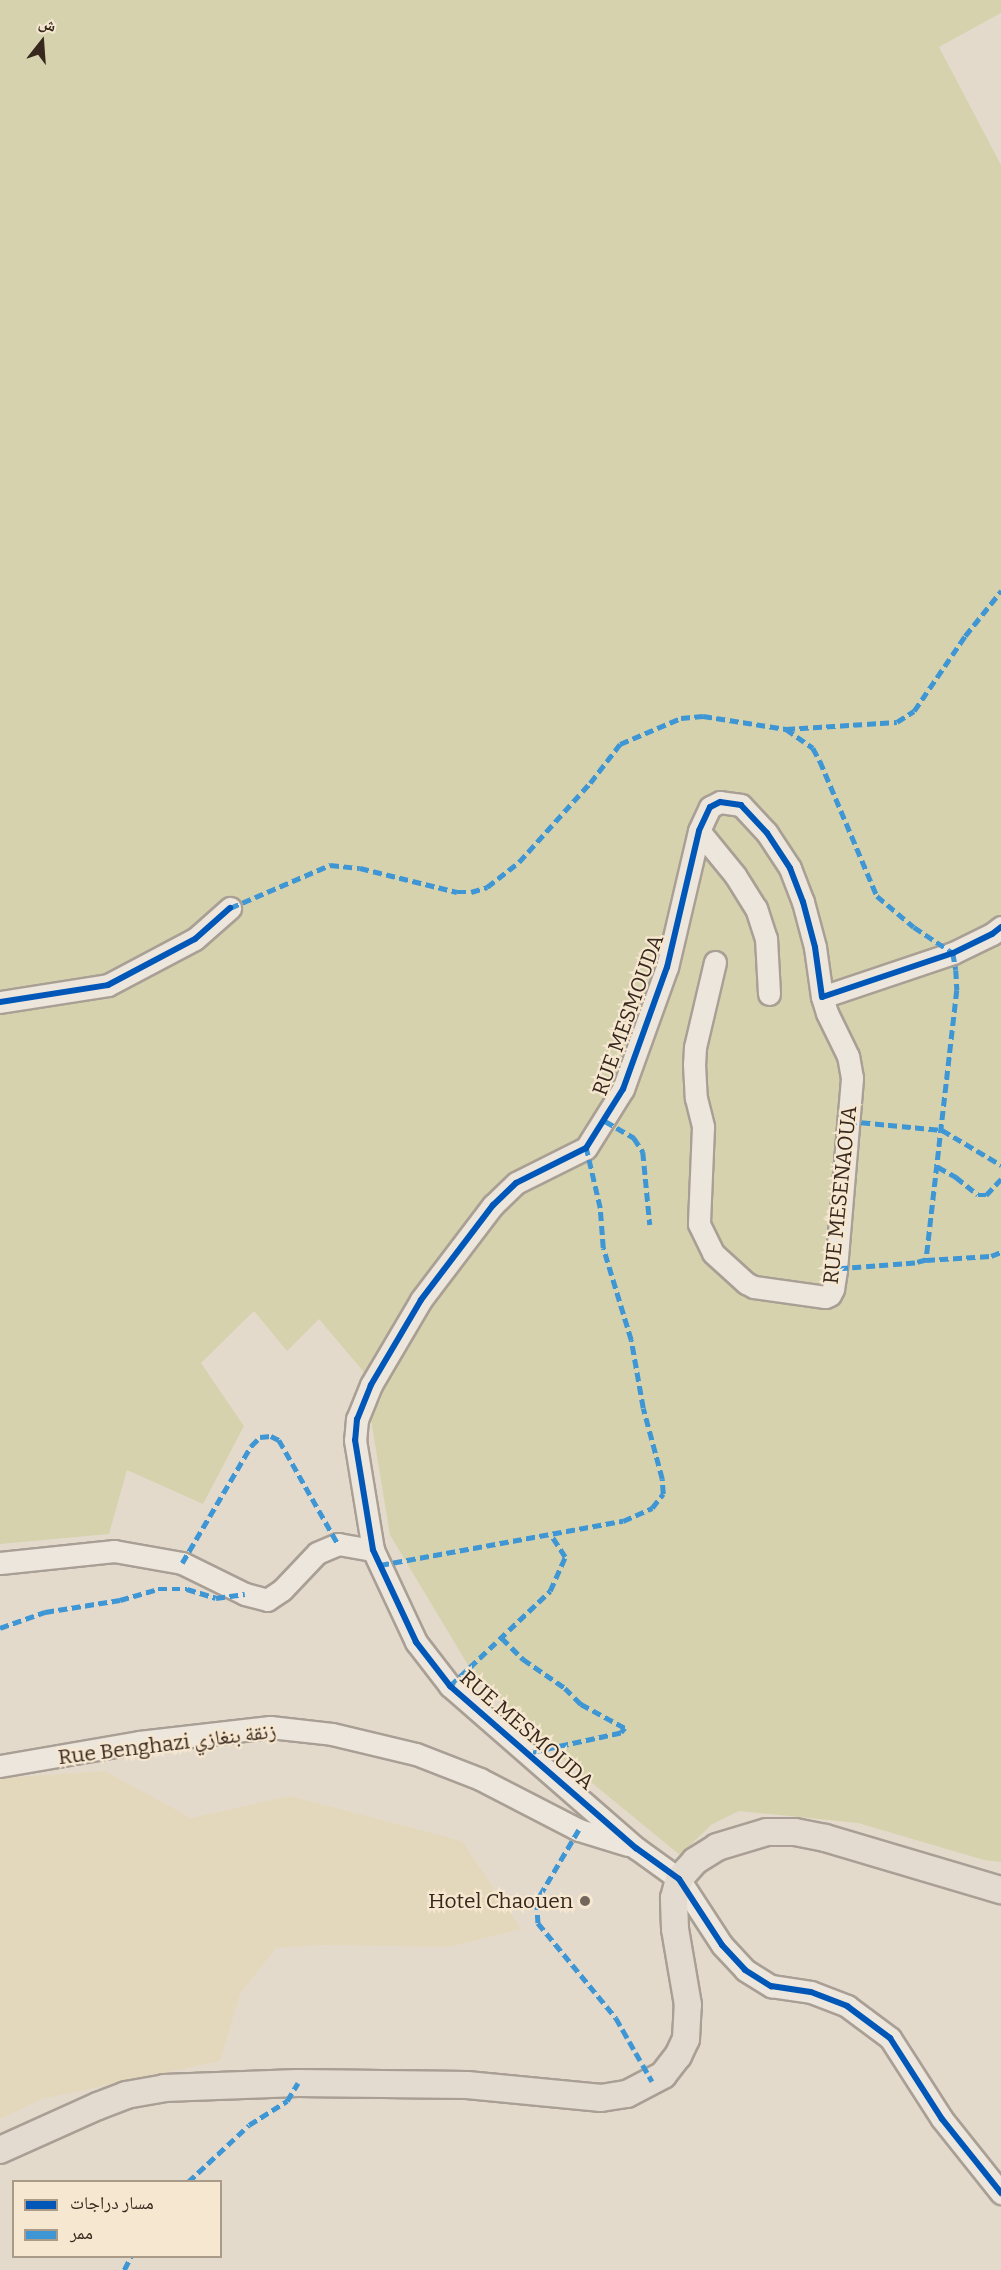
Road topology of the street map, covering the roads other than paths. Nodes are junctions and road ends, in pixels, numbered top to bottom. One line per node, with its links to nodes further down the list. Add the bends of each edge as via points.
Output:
1 (699, 831): 5 (street, via 735,874 756,908 766,938); 6 (street, RUE MESMOUDA, via 710,807 730,801 751,813 767,833 790,868 803,902); 8 (street, RUE MESMOUDA, via 666,967 623,1089 602,1126 586,1148 516,1183 493,1205 421,1300 371,1385 357,1419 355,1440)
2 (230, 908): 7 (street, via 195,939 108,986)
3 (1001, 927): 6 (street, via 952,953)
4 (715, 962): 6 (street, RUE MESENAOUA, via 695,1047 696,1098 703,1127 699,1224 713,1253 746,1283 825,1297 833,1289 836,1269 852,1078 848,1056)
5 (769, 994)
6 (822, 997)
7 (0, 1002)
8 (374, 1550): 9 (street, via 338,1544 317,1553 267,1600 245,1594 182,1563 114,1551); 11 (street, RUE MESMOUDA, via 416,1642 450,1686)
9 (0, 1563)
10 (0, 1766): 11 (street, Rue Benghazi زنقة بنغازي, via 139,1742 270,1727 332,1734 416,1754 480,1779 579,1830)
11 (636, 1848): 12 (street, RUE MESMOUDA)
12 (680, 1879): 13 (main road, via 695,1860 717,1846 767,1832 795,1832); 14 (main road, via 674,1898 675,1929 688,2005 686,2038 663,2074 627,2094 601,2098 467,2085 164,2088 126,2095); 15 (street, via 722,1945 745,1970 771,1986 811,1992 847,2006 890,2038 942,2119)
13 (1001, 1890)
14 (0, 2150)
15 (1001, 2193)

